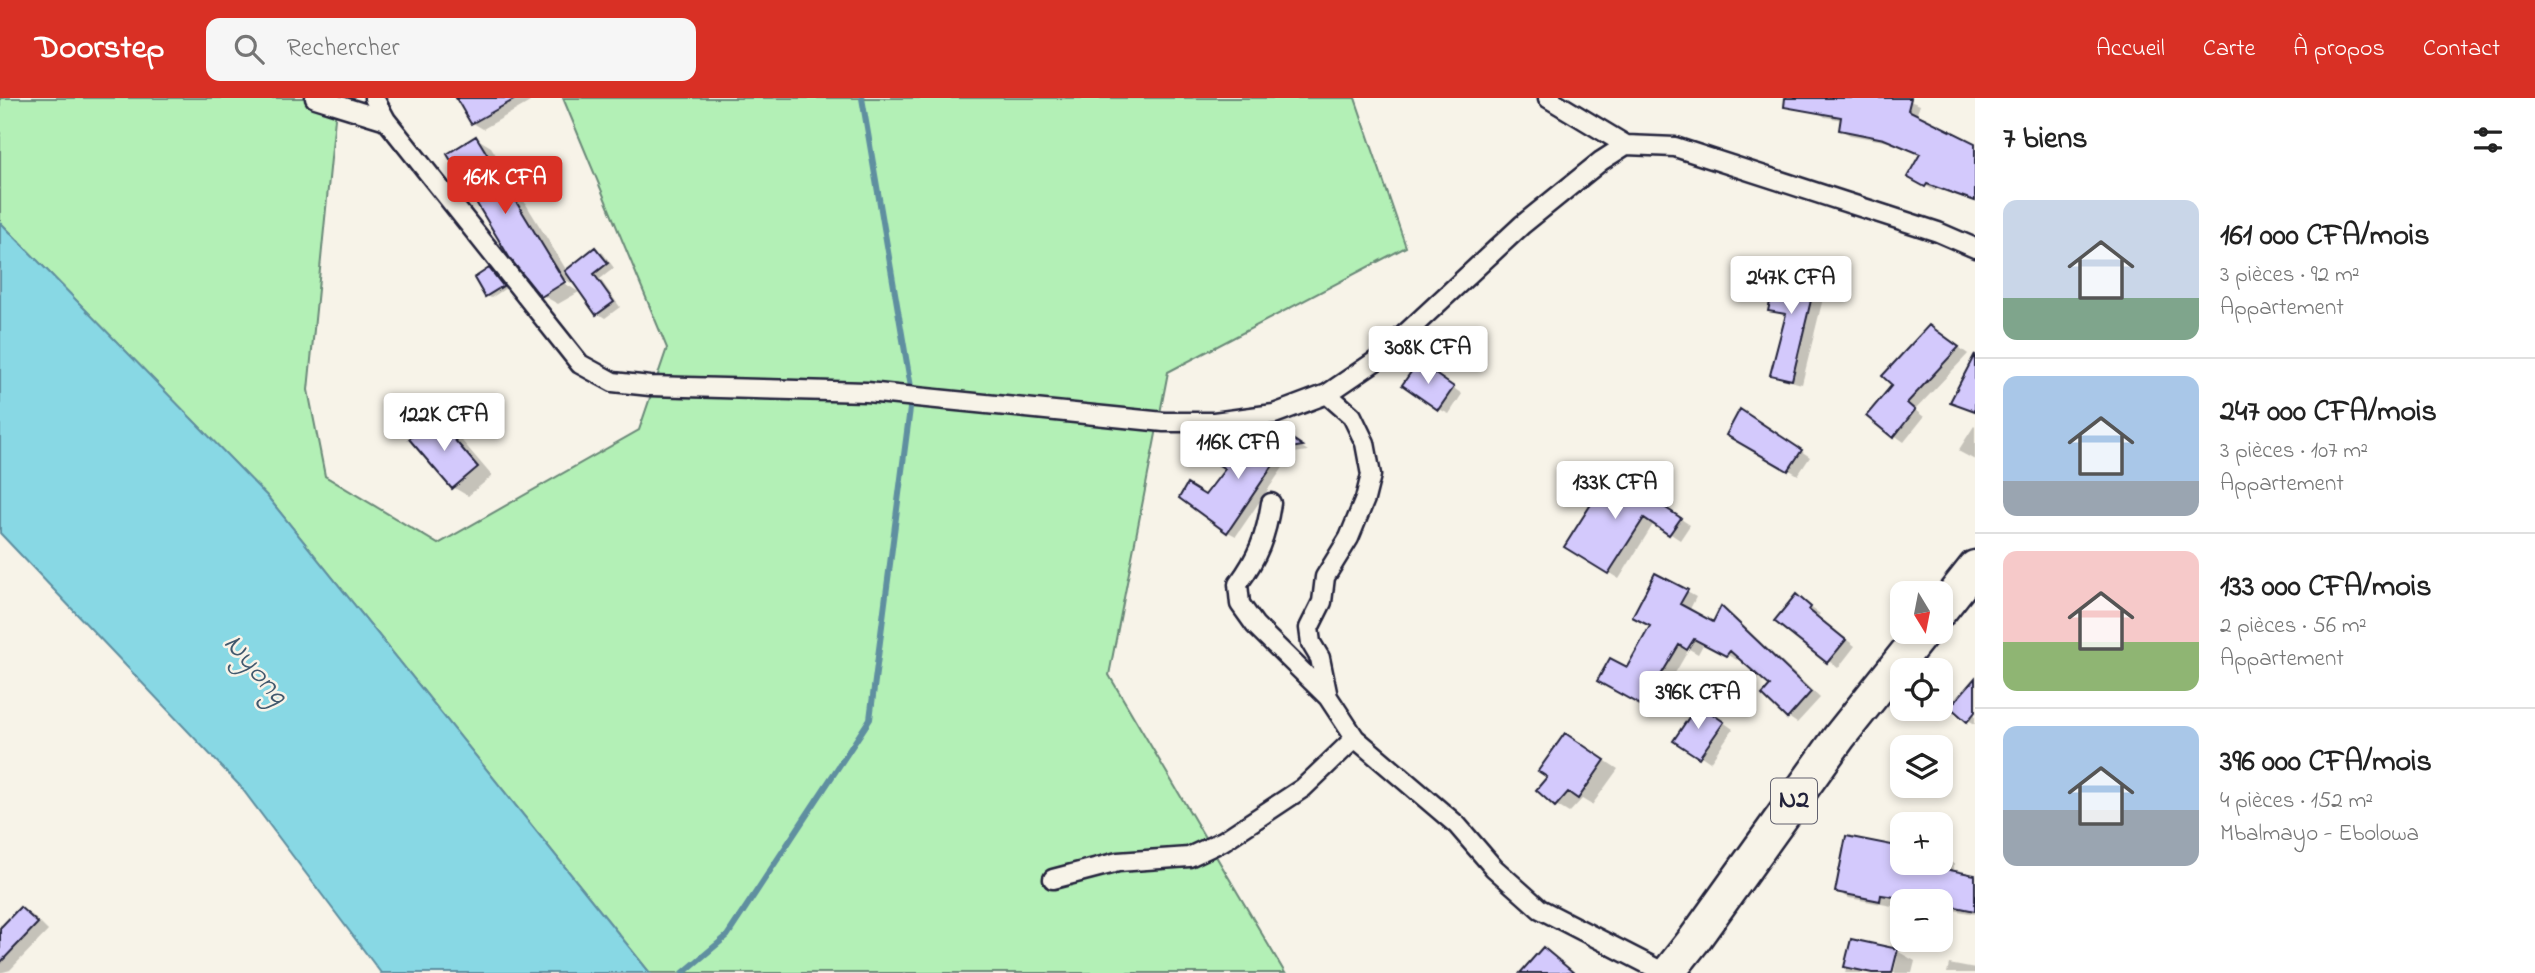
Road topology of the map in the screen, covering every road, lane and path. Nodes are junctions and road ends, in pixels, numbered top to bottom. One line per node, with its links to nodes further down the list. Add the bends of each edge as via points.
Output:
1 (315, 98): 4 (street)
2 (374, 98): 4 (street)
3 (1548, 98): 5 (street)
4 (386, 120): 7 (street, via 580,364 613,382 867,392 1164,422 1214,422 1274,414)
5 (1626, 145): 6 (street, via 1675,147); 7 (street, via 1522,225 1377,360)
6 (1975, 248)
7 (1327, 394): 12 (street, via 1352,416 1365,443 1371,475 1366,499 1325,577 1322,602 1309,628)
8 (1271, 503): 12 (street, via 1267,530 1254,563 1238,584 1240,604 1255,625)
9 (1975, 567): 10 (highway)
10 (1953, 595)
11 (1913, 644): 15 (highway, N2, via 1840,736)
12 (1328, 697): 13 (street)
13 (1355, 738): 14 (street, via 1303,788 1223,841 1189,856 1118,862); 15 (street, via 1457,825 1494,868 1540,908)
14 (1054, 879)
15 (1667, 973)

